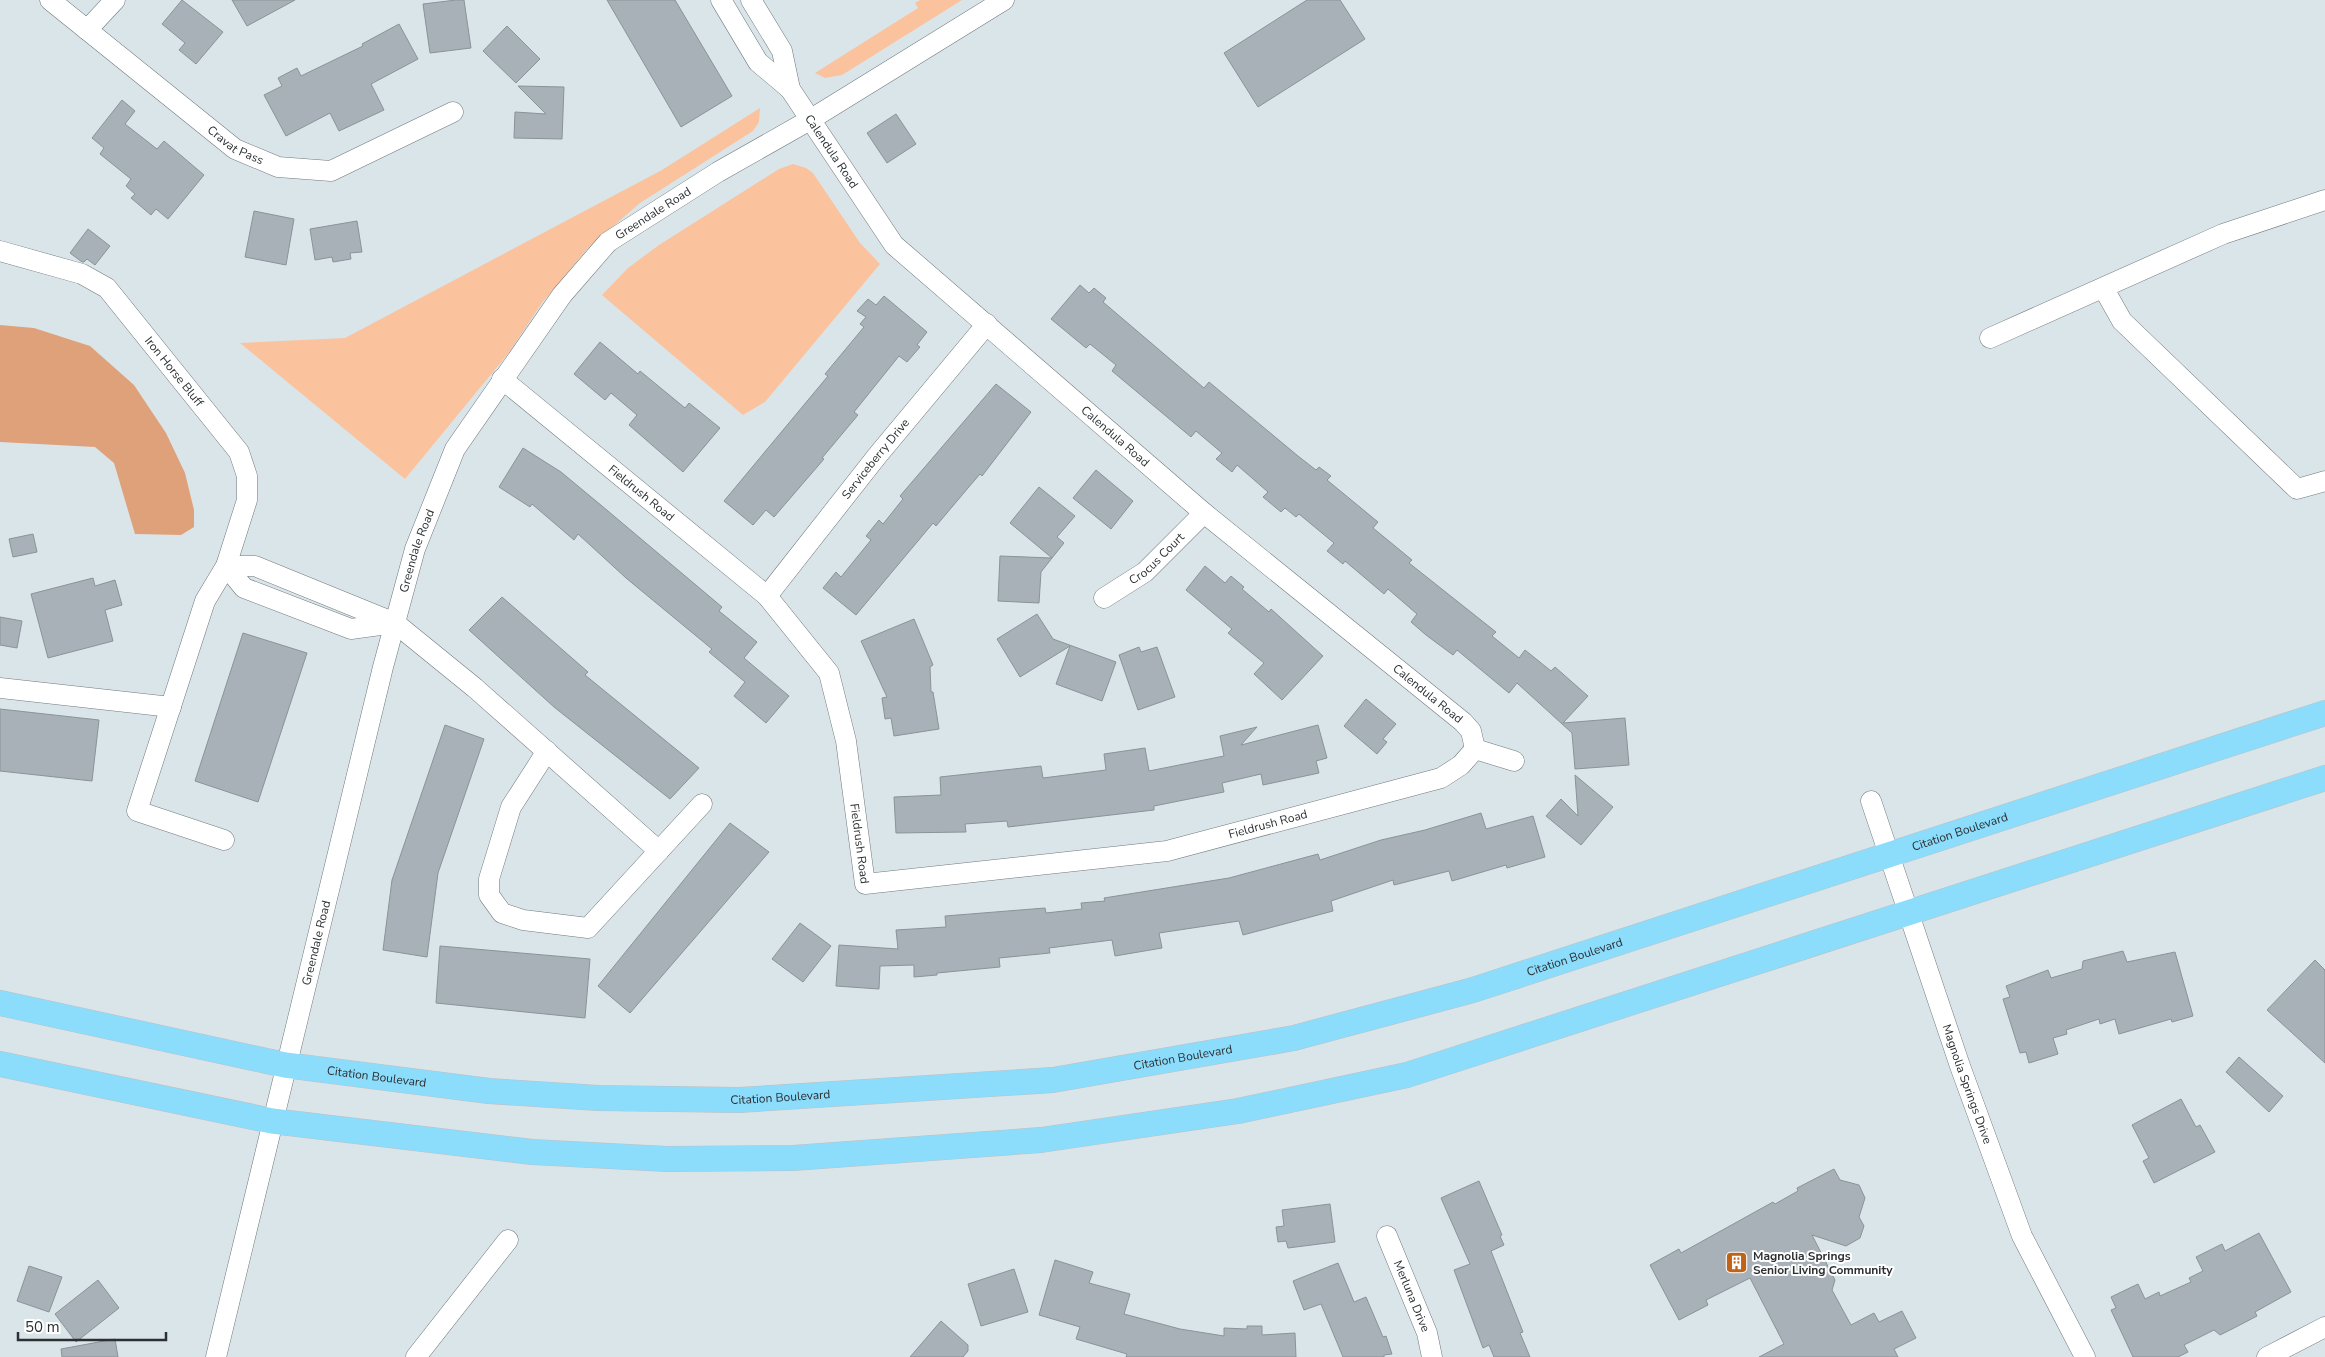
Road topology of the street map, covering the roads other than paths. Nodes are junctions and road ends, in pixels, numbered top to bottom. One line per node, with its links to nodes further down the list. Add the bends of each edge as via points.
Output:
1 (50, 0): 6 (street, Cravat Pass)
2 (115, 0): 6 (street)
3 (721, 0): 7 (street, Calendula Road, via 758,62)
4 (751, 0): 7 (street, Calendula Road, via 782,51)
5 (1004, 0): 9 (street, Greendale Road)
6 (87, 30): 8 (street, Cravat Pass, via 235,149 278,167 331,171)
7 (790, 89): 9 (street, Calendula Road)
8 (453, 112)
9 (808, 120): 13 (street, Calendula Road, via 894,245); 15 (street, Greendale Road, via 608,242 576,276)
10 (2325, 200): 12 (street, via 2223,234)
11 (0, 251): 18 (street, Iron Horse Bluff, via 82,274 107,288 239,452 247,476 247,500)
12 (2104, 289): 14 (street); 16 (street, via 2122,321 2297,488)
13 (987, 324): 17 (street, Calendula Road); 19 (street, Serviceberry Drive, via 877,456)
14 (1990, 338)
15 (502, 379): 19 (street, Fieldrush Road); 21 (street, Greendale Road, via 455,449 415,549)
16 (2325, 481)
17 (1204, 513): 20 (street, Crocus Court, via 1145,572); 25 (street, Calendula Road, via 1463,722 1471,731)
18 (226, 566): 21 (street, via 255,566); 23 (street, Iron Horse Bluff, via 205,601)
19 (767, 596): 25 (street, Fieldrush Road, via 829,673 846,740 865,884 1167,851 1441,778 1462,765)
20 (1104, 598)
21 (395, 623): 26 (street); 37 (street, Greendale Road)
22 (0, 688): 23 (street)
23 (171, 707): 31 (street, Iron Horse Bluff, via 137,811)
24 (2325, 713): 33 (main road, Citation Boulevard)
25 (1475, 749): 27 (street)
26 (548, 752): 32 (street); 32 (street, via 511,807 490,879 489,896 502,913 523,920 588,928)
27 (1514, 762)
28 (2325, 778): 34 (main road)
29 (1871, 802): 33 (street, Magnolia Springs Drive)
30 (702, 804): 32 (street)
31 (224, 840)
32 (659, 851)
33 (1890, 856): 34 (street, Magnolia Springs Drive); 37 (main road, Citation Boulevard, via 1473,990 1294,1038 1052,1080 739,1100 617,1098 489,1091)
34 (1910, 913): 38 (main road, via 1407,1075 1238,1110 1041,1140 793,1158 667,1159 532,1152); 45 (street, Magnolia Springs Drive, via 1960,1066 2022,1236)
35 (0, 1003): 37 (main road, Citation Boulevard)
36 (0, 1064): 38 (main road)
37 (285, 1066): 38 (street, Greendale Road)
38 (272, 1121): 42 (street, Greendale Road)
39 (1386, 1236): 44 (street, Merluna Drive, via 1427,1333)
40 (508, 1240): 43 (street)
41 (2325, 1327): 46 (street)
42 (216, 1357)
43 (416, 1357)
44 (1432, 1357)
45 (2085, 1357)
46 (2267, 1357)

